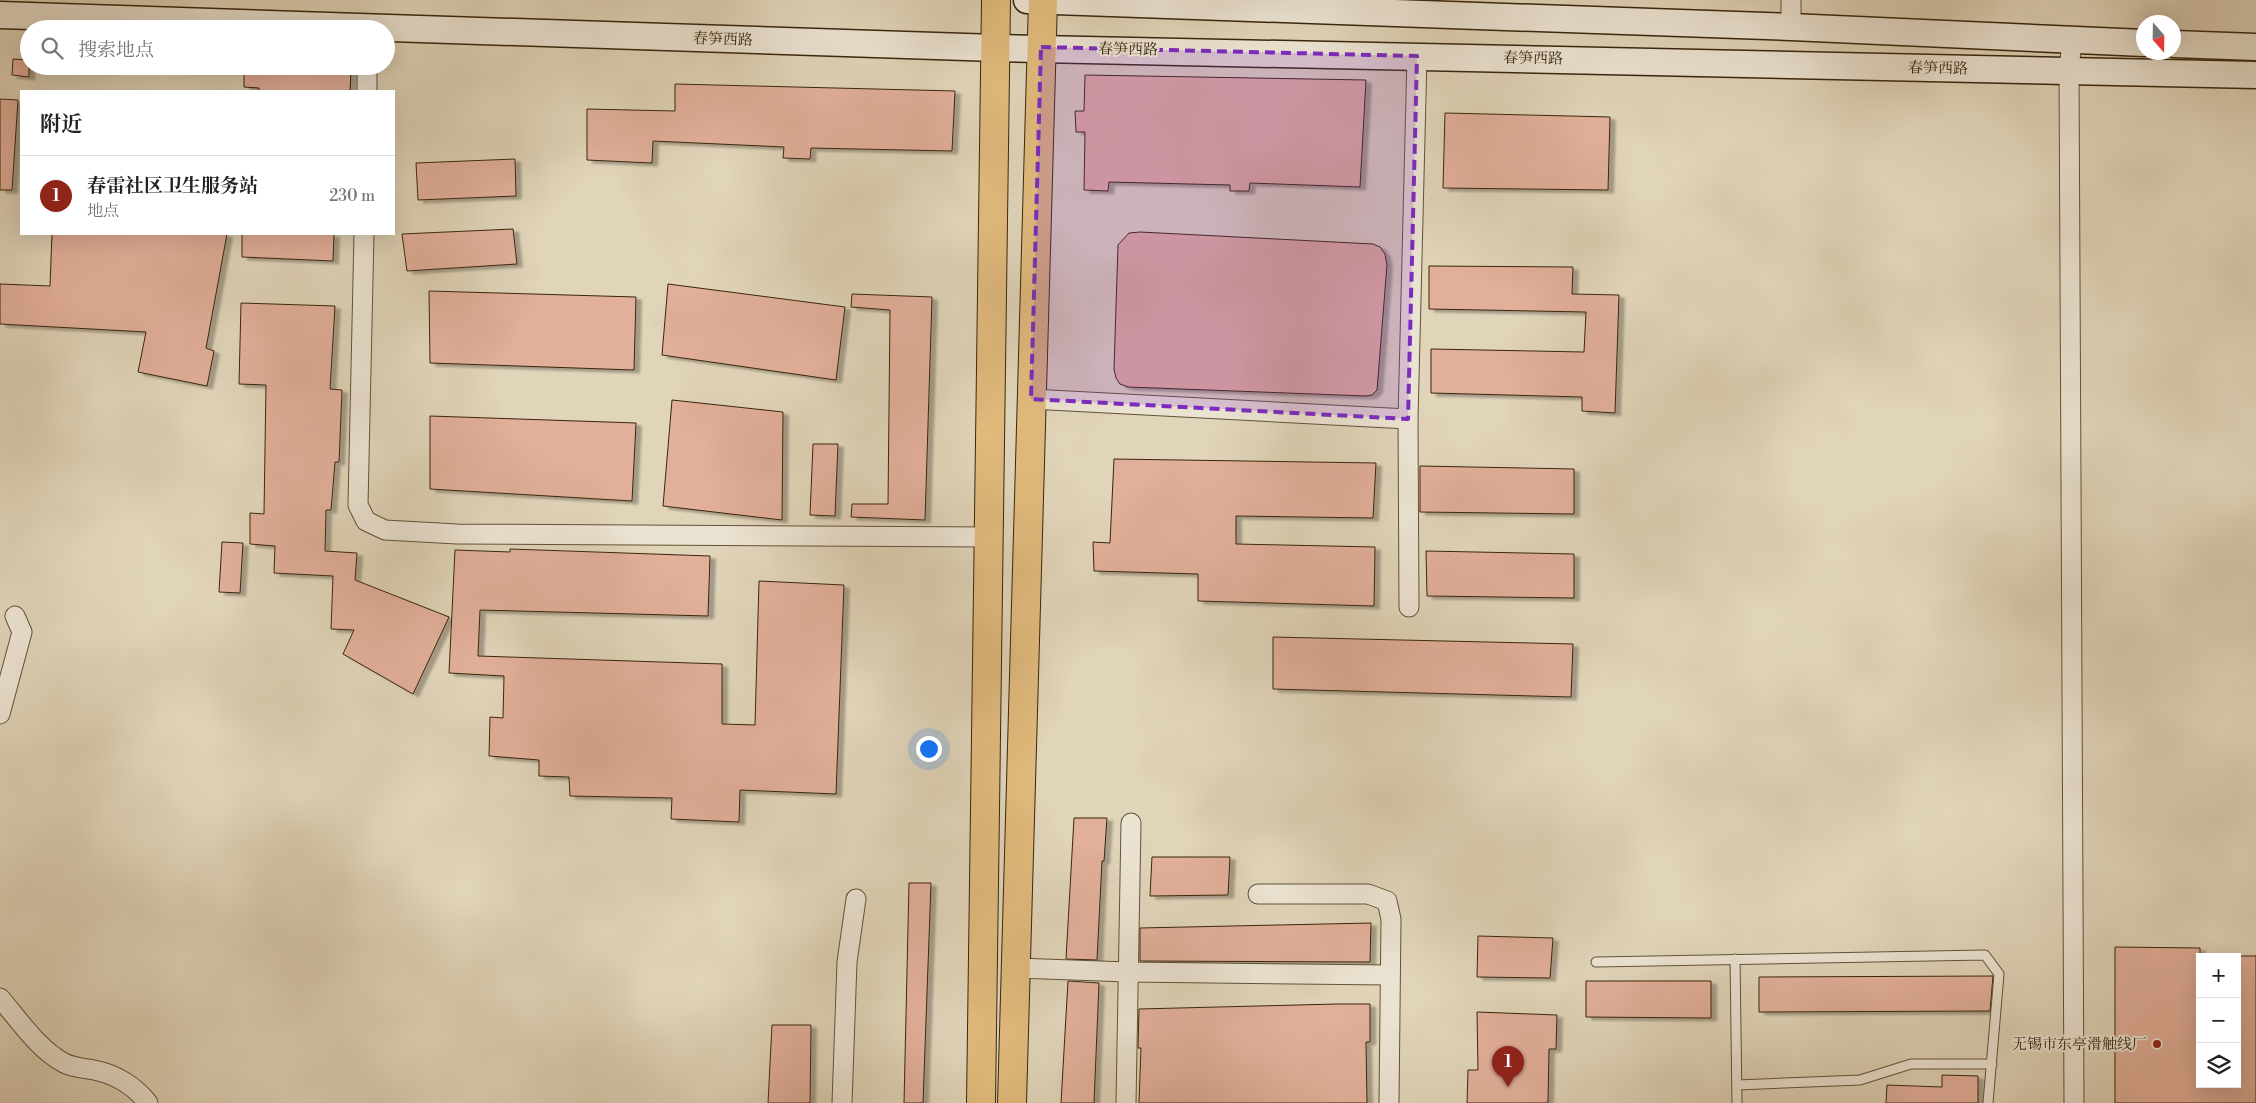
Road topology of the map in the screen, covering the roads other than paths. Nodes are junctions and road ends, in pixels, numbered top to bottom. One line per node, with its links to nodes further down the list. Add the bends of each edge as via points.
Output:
1 (996, 0): 16 (main road)
2 (1027, 0): 3 (main road)
3 (1043, 0): 5 (main road); 14 (main road)
4 (1791, 0): 10 (street)
5 (1396, 7): 10 (main road)
6 (158, 10): 7 (main road, 春笋西路); 8 (main road, 春笋西路)
7 (0, 15)
8 (379, 20)
9 (395, 21): 16 (main road, 春笋西路)
10 (1790, 27): 11 (main road)
11 (2072, 40): 12 (main road); 18 (street)
12 (2136, 43)
13 (2181, 44): 15 (main road)
14 (1041, 47): 16 (main road, 春笋西路); 17 (main road, 春笋西路); 23 (main road)
15 (2256, 47)
16 (996, 48): 25 (main road)
17 (1417, 56): 18 (main road, 春笋西路); 24 (street)
18 (2069, 71): 20 (main road, 春笋西路); 48 (street)
19 (367, 75): 21 (street)
20 (2256, 75)
21 (367, 90)
22 (364, 235): 25 (street, via 358,505 366,521 384,530 457,534)
23 (1031, 399): 24 (street); 34 (main road)
24 (1408, 419): 26 (street)
25 (989, 537): 42 (main road)
26 (1409, 608)
27 (14, 616): 28 (street, via 22,632)
28 (0, 714)
29 (1131, 823): 35 (street)
30 (1258, 894): 36 (street, via 1368,894 1386,901 1391,919)
31 (856, 899): 41 (street, via 847,962)
32 (1735, 959): 33 (lane); 38 (lane, via 1985,955 1999,974); 39 (lane)
33 (1596, 962)
34 (1016, 968): 35 (street); 43 (main road)
35 (1128, 972): 36 (street); 44 (street)
36 (1390, 975): 45 (street)
37 (0, 998): 40 (street, via 46,1051 65,1064 121,1079)
38 (1992, 1064): 39 (lane, via 1911,1064 1860,1080); 47 (lane)
39 (1737, 1085): 46 (lane)
40 (148, 1103)
41 (842, 1103)
42 (981, 1103)
43 (1012, 1103)
44 (1126, 1103)
45 (1389, 1103)
46 (1737, 1103)
47 (1988, 1103)
48 (2074, 1103)

